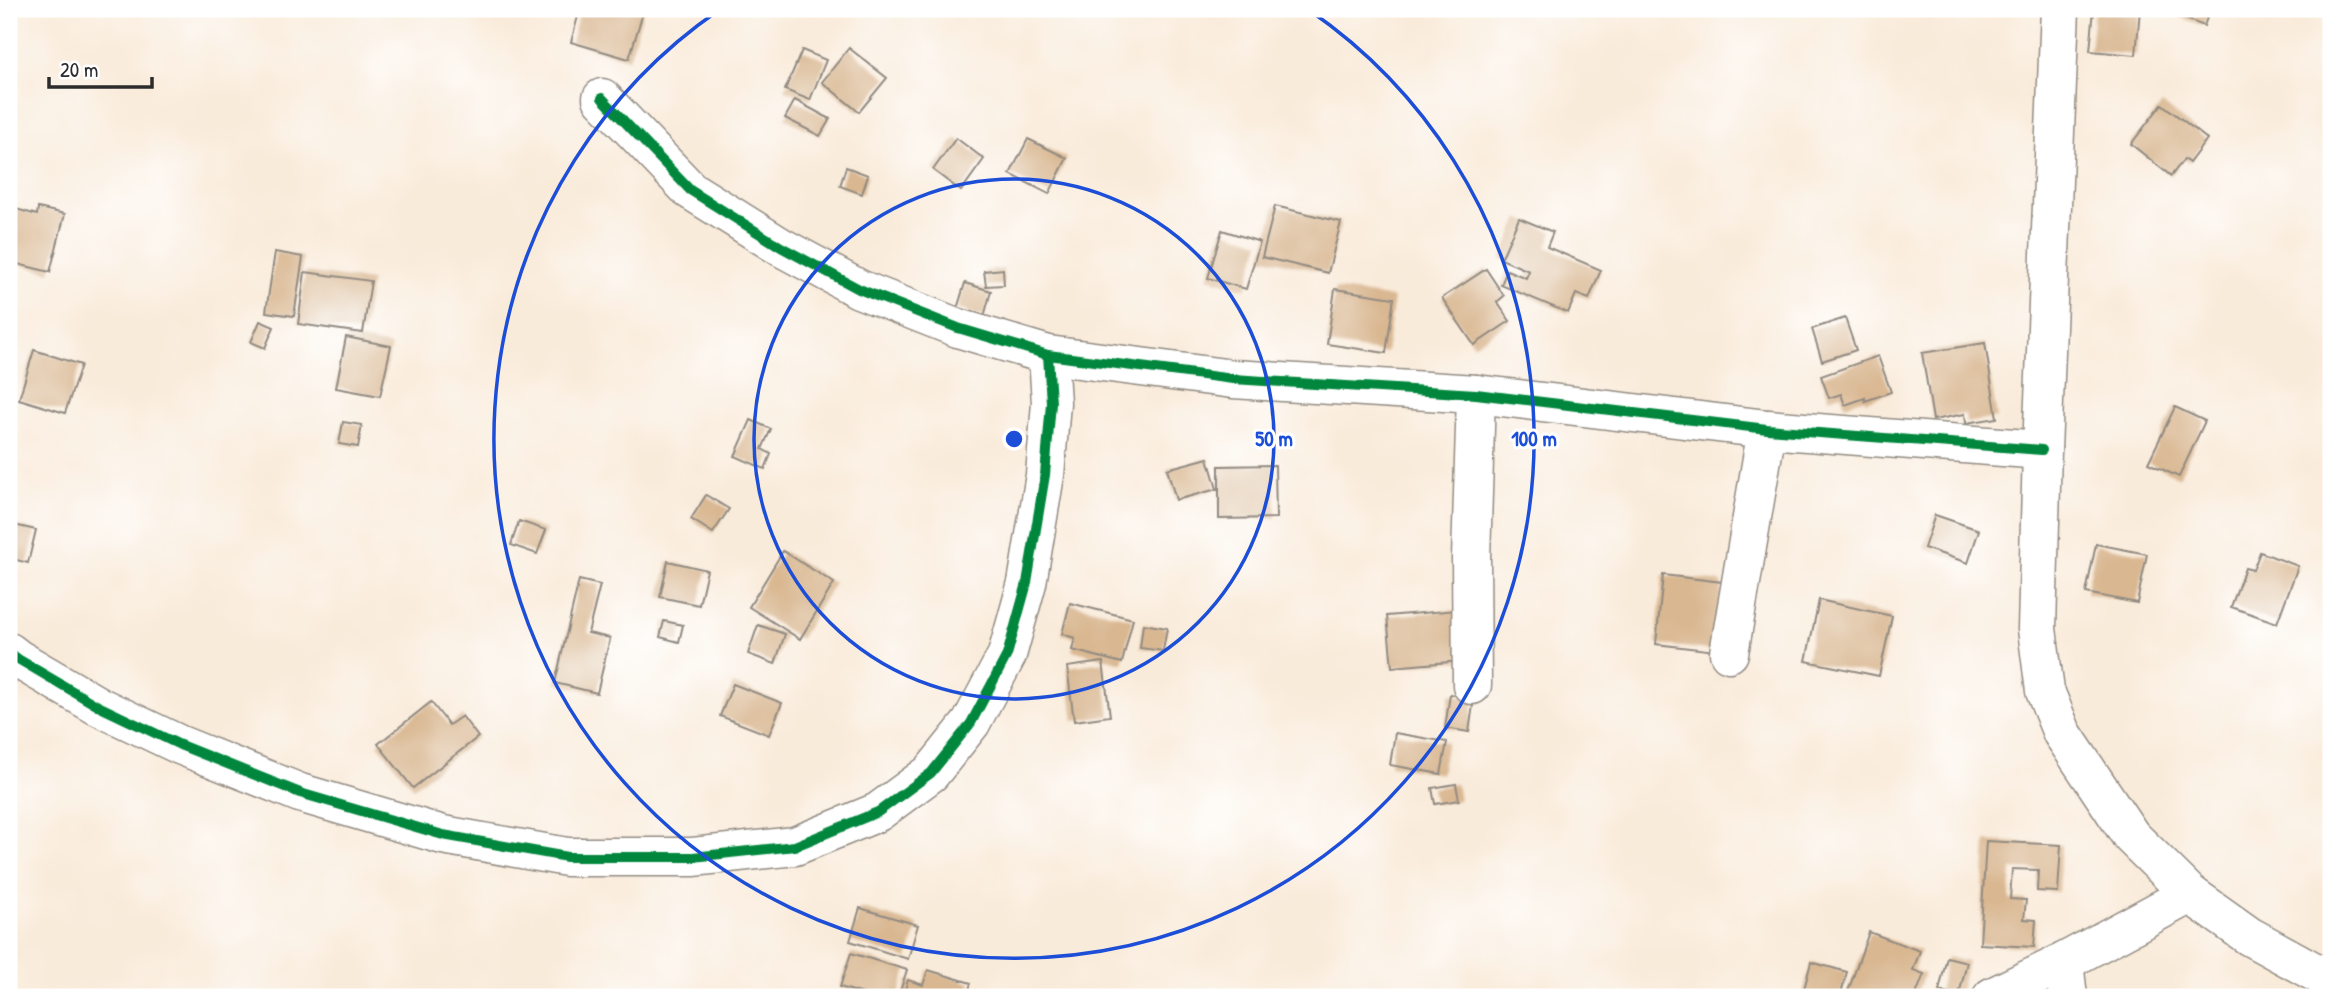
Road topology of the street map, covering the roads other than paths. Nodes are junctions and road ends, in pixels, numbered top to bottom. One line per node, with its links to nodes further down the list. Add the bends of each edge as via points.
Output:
1 (2060, 9): 6 (street)
2 (602, 98): 3 (street, via 690,190 781,247 859,289 958,328)
3 (1048, 355): 4 (street, via 1233,379); 7 (street, via 1052,403 1045,475 1027,583 1007,655 971,723 931,772 878,812 795,846 694,857 567,857 443,835 300,793 180,745 98,706)
4 (1476, 394): 5 (street); 9 (street)
5 (1767, 429): 6 (street); 8 (street)
6 (2042, 450): 10 (street, via 2038,629 2045,691 2062,733 2132,836)
7 (9, 652)
8 (1729, 653)
9 (1472, 685)
10 (2190, 894): 11 (street); 12 (street, via 2249,936)
11 (2066, 979): 13 (street)
12 (2331, 981)
13 (1992, 997)

